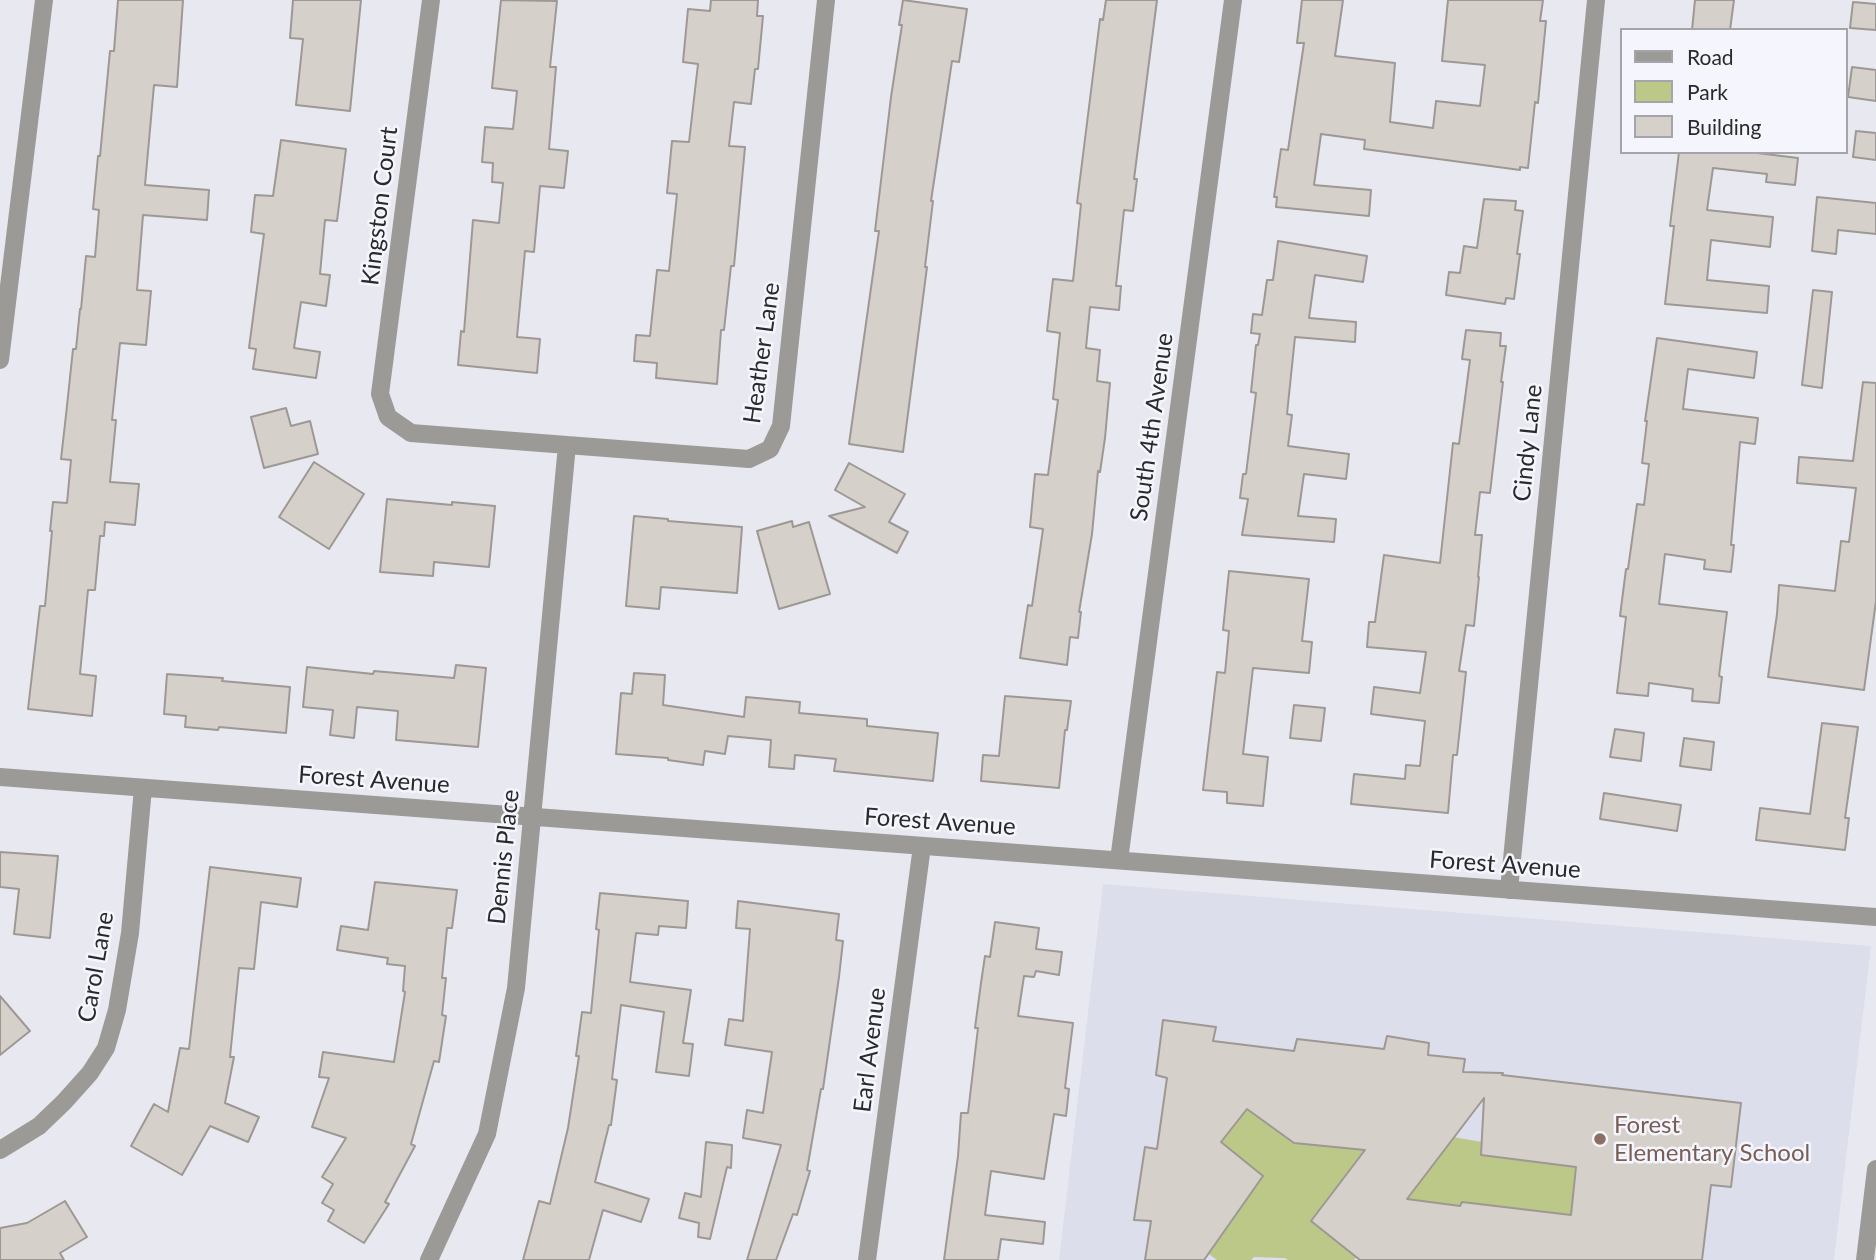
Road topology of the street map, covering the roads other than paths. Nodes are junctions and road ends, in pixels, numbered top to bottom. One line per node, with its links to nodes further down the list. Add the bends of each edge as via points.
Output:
1 (44, 0): 6 (street)
2 (431, 0): 8 (street, Kingston Court, via 380,394)
3 (826, 0): 9 (street, Heather Lane, via 781,426 770,449 748,459)
4 (1233, 0): 14 (street, South 4th Avenue)
5 (1596, 0): 15 (street, Cindy Lane)
6 (5, 287): 7 (street)
7 (0, 360)
8 (388, 416): 9 (street, Heather Lane, via 411,433)
9 (567, 445): 12 (street, Dennis Place)
10 (0, 777): 11 (street, Forest Avenue)
11 (143, 788): 12 (street, Forest Avenue); 17 (street, Carol Lane, via 130,933 106,1048 64,1102 39,1126)
12 (533, 817): 13 (street, Forest Avenue); 19 (street, Dennis Place, via 516,988 487,1134)
13 (922, 846): 14 (street, Forest Avenue); 20 (street, Earl Avenue)
14 (1119, 860): 15 (street, Forest Avenue)
15 (1509, 890): 16 (street, Forest Avenue)
16 (1876, 917)
17 (0, 1150)
18 (1876, 1168): 21 (street)
19 (429, 1260)
20 (867, 1260)
21 (1865, 1260)

